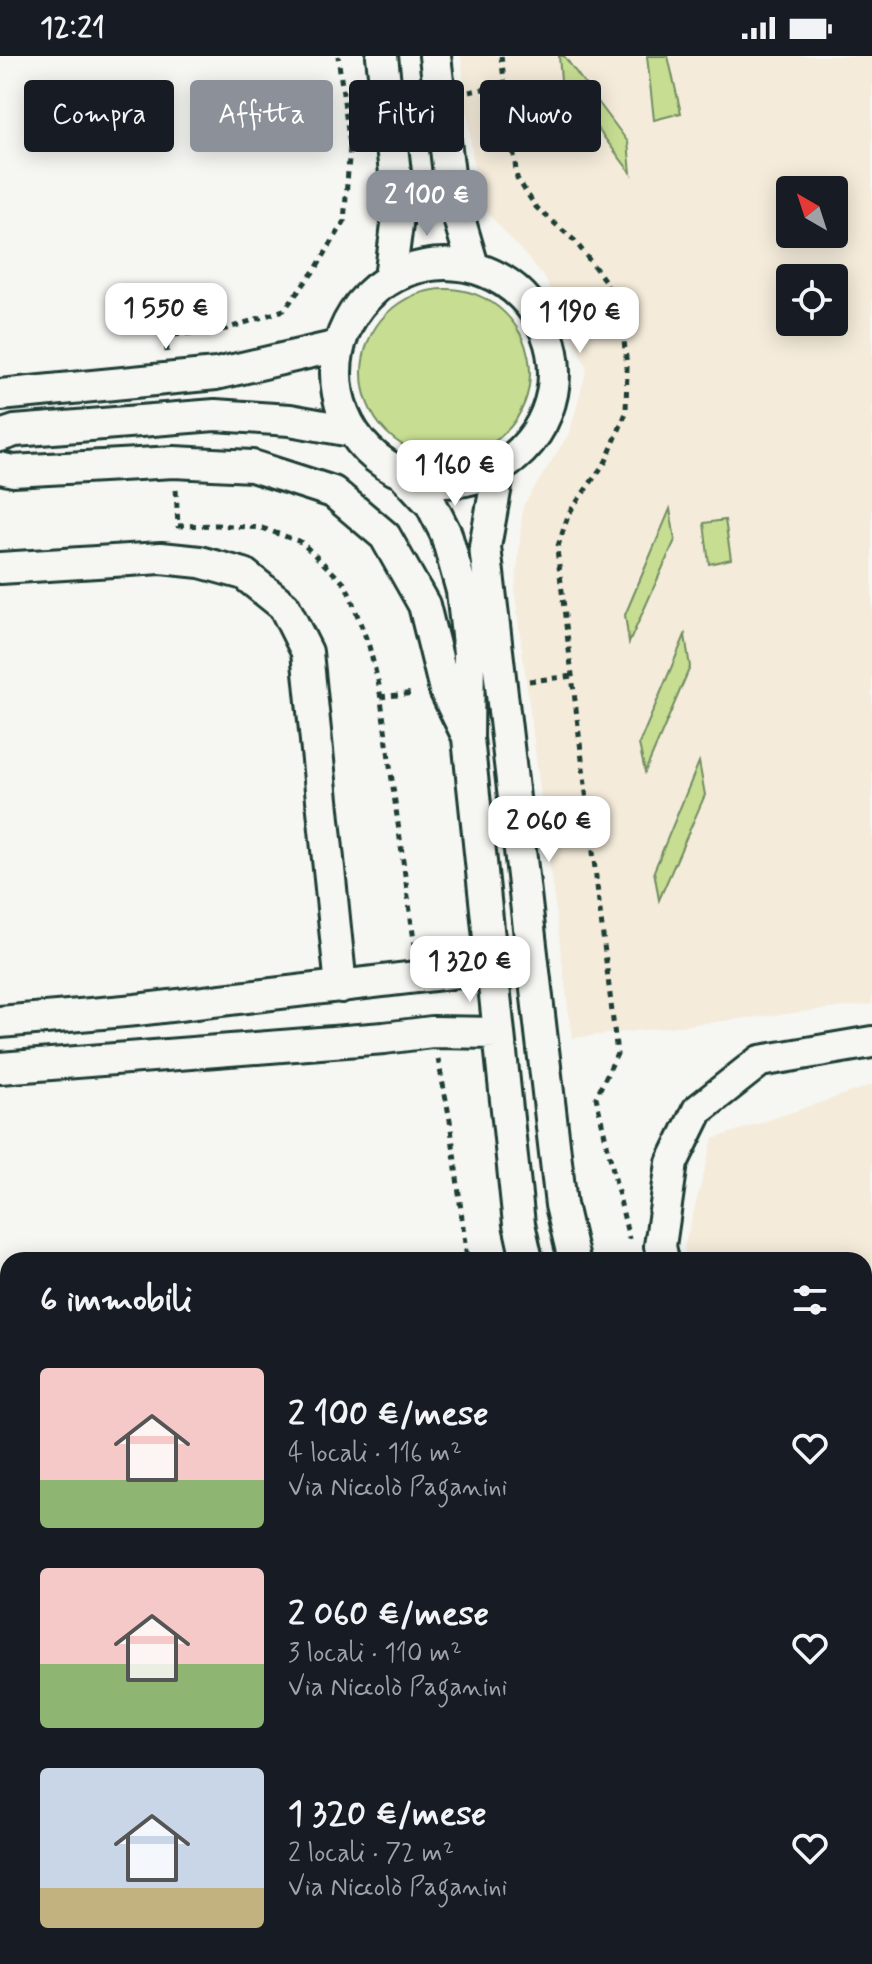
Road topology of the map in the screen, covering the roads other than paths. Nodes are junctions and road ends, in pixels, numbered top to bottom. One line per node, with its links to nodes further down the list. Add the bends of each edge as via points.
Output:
1 (382, 56): 4 (street, via 399,209)
2 (435, 56): 3 (street, via 451,191)
3 (473, 266): 4 (street, via 416,267); 10 (street, via 507,282 534,307 551,340 555,377 547,414 528,445)
4 (390, 278): 5 (street, via 349,319)
5 (338, 346): 6 (street, via 216,374); 7 (street, via 335,376)
6 (0, 395)
7 (351, 431): 8 (street, via 215,415); 11 (street, via 375,458)
8 (0, 436)
9 (0, 468): 13 (street, via 174,462 252,466 333,492 385,536 424,605 445,690)
10 (499, 469): 11 (street, via 469,480 436,483); 21 (street, via 485,547 561,1205)
11 (405, 476): 13 (street, via 441,524 462,591 469,653)
12 (0, 568): 15 (street, via 161,558 200,562 244,574 284,606 307,652)
13 (468, 738): 14 (street)
14 (493, 968): 15 (street); 17 (street)
15 (341, 987): 16 (street)
16 (0, 1022)
17 (499, 1033): 19 (street, via 432,1032); 20 (street)
18 (872, 1042): 22 (street, via 760,1061 698,1110 672,1163)
19 (0, 1068)
20 (525, 1252)
21 (572, 1252)
22 (661, 1252)

